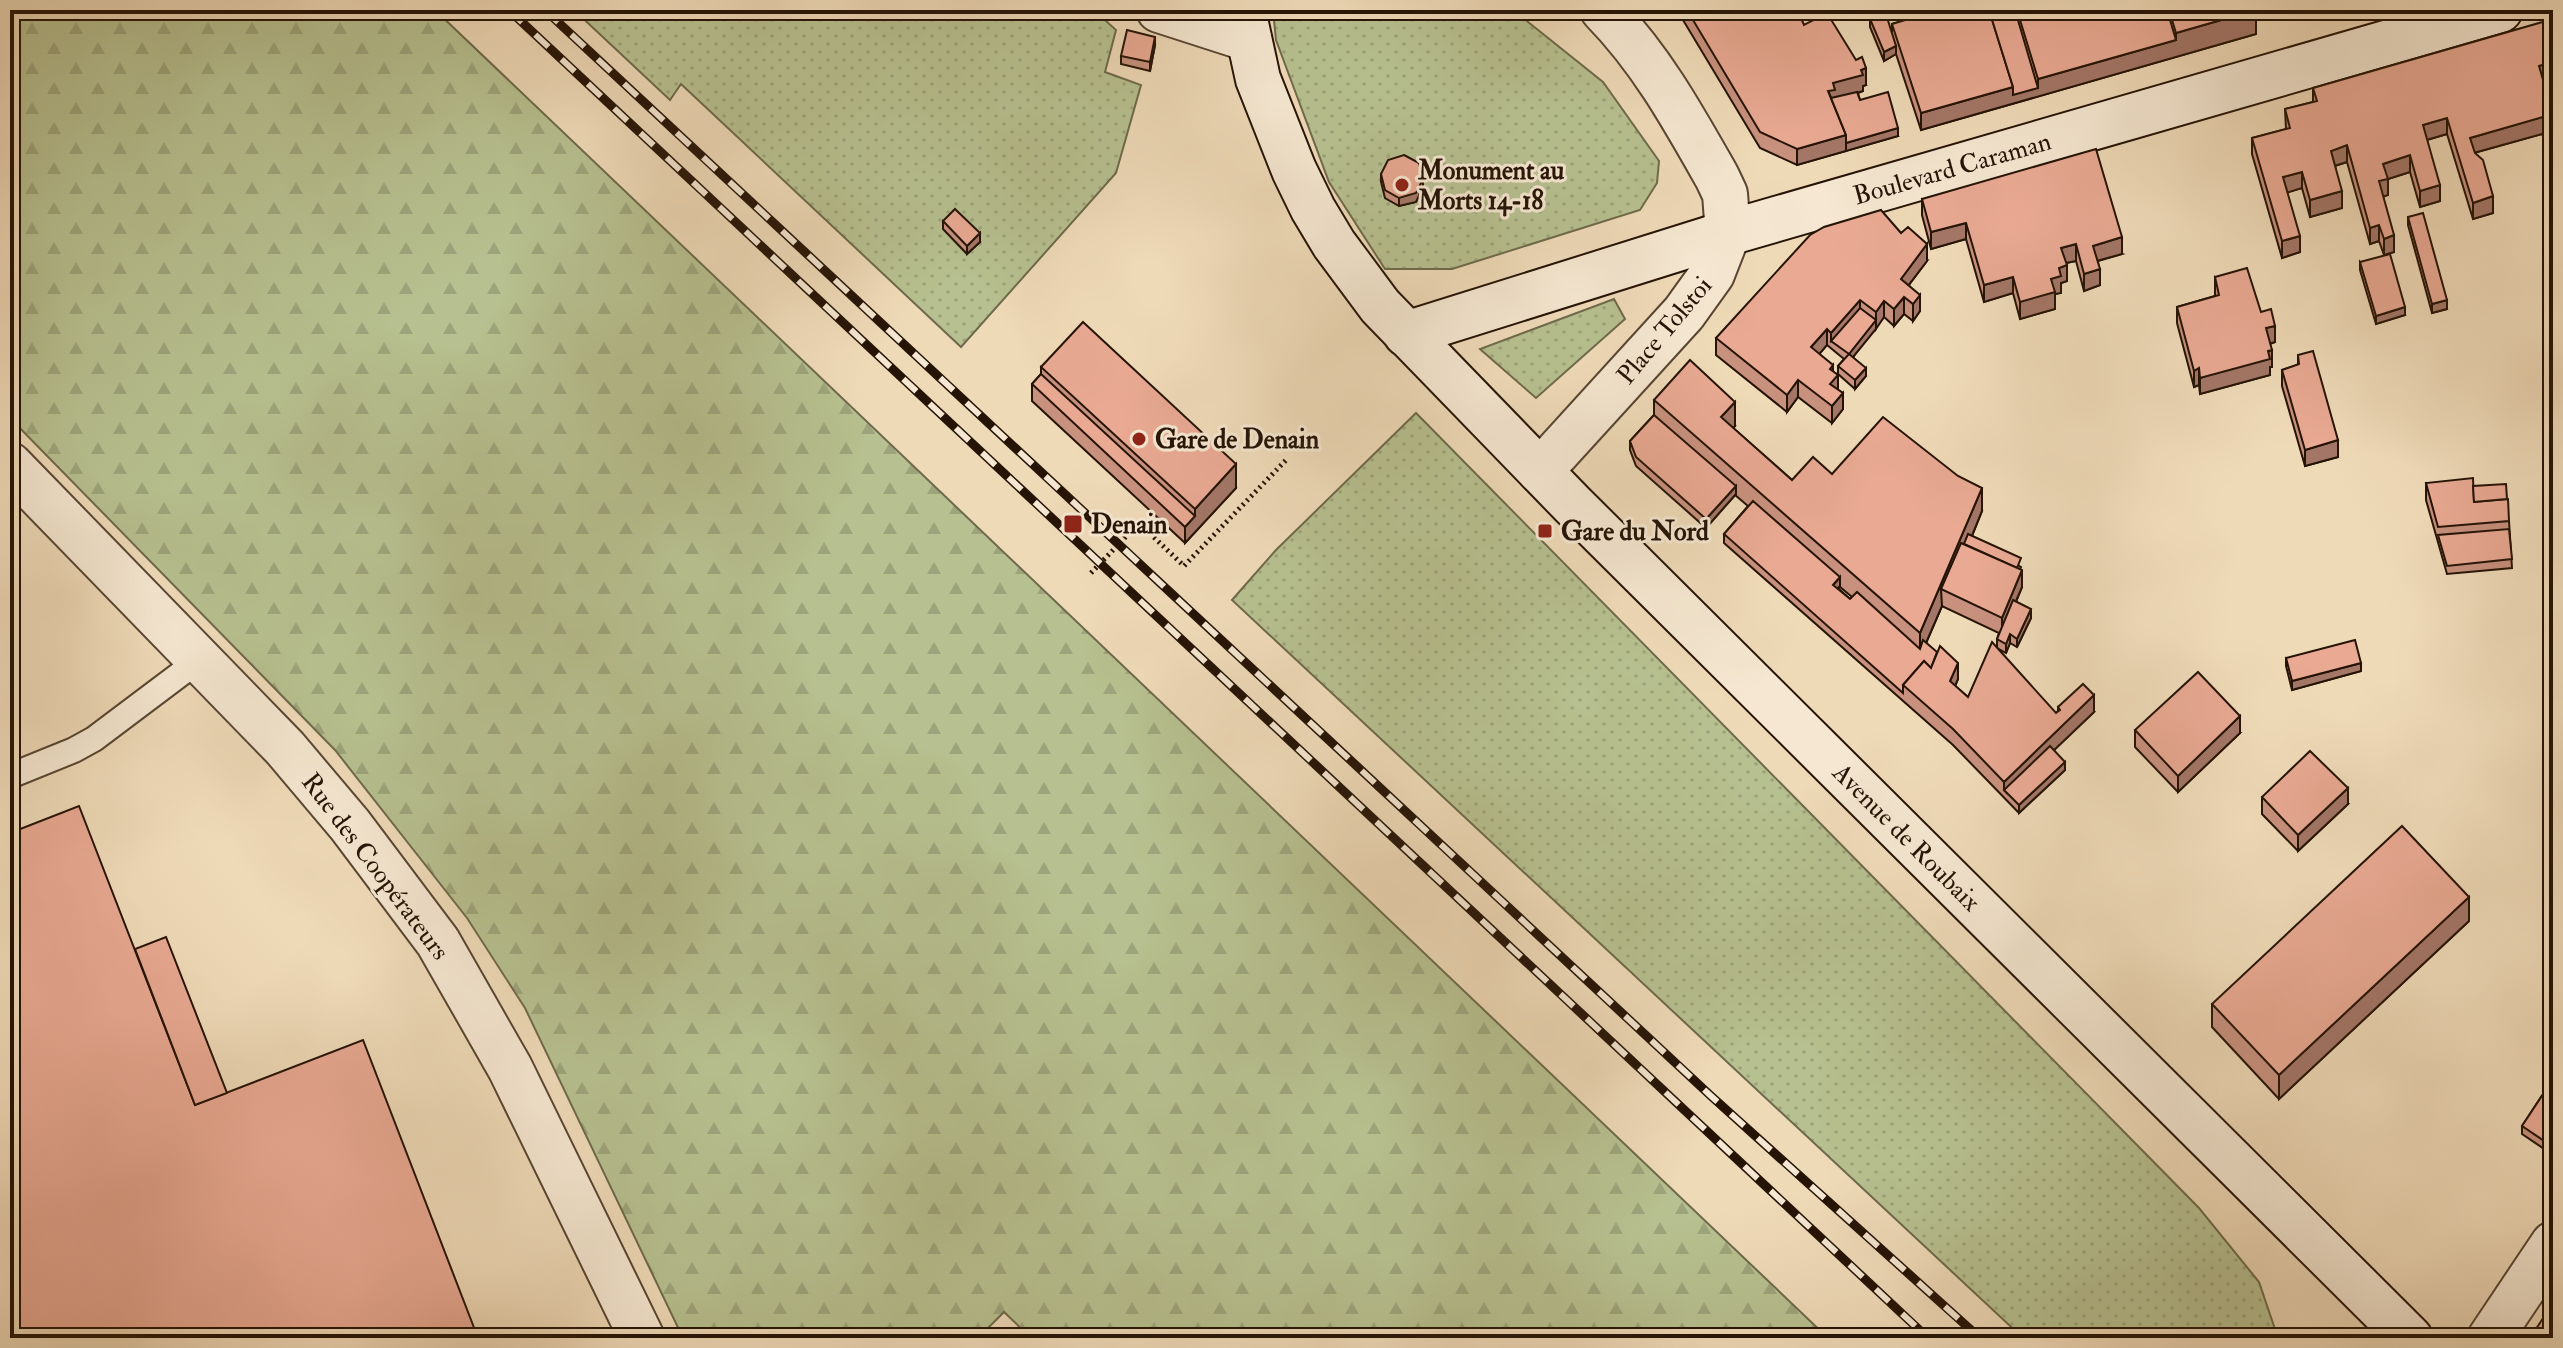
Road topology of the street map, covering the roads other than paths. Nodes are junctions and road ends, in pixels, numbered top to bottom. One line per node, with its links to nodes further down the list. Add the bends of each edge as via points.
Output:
1 (1159, 10): 4 (street)
2 (1603, 10): 5 (street, Place Tolstoi, via 1658,75 1717,177 1725,194)
3 (2500, 10): 5 (street, Boulevard Caraman)
4 (1246, 24): 6 (street, Avenue de Roubaix, via 1277,132 1313,209 1354,274)
5 (1728, 233): 6 (street, Boulevard Caraman); 8 (street, Place Tolstoi, via 1712,274 1684,313)
6 (1406, 334): 8 (street, Avenue de Roubaix)
7 (10, 465): 9 (street, Rue des Coopérateurs)
8 (1540, 471): 13 (street, Avenue de Roubaix)
9 (199, 660): 10 (lane, via 94,739); 12 (street, Rue des Coopérateurs, via 294,759 438,942 510,1068)
10 (10, 776)
11 (2553, 1244): 14 (street)
12 (642, 1338)
13 (2410, 1338)
14 (2490, 1338)

